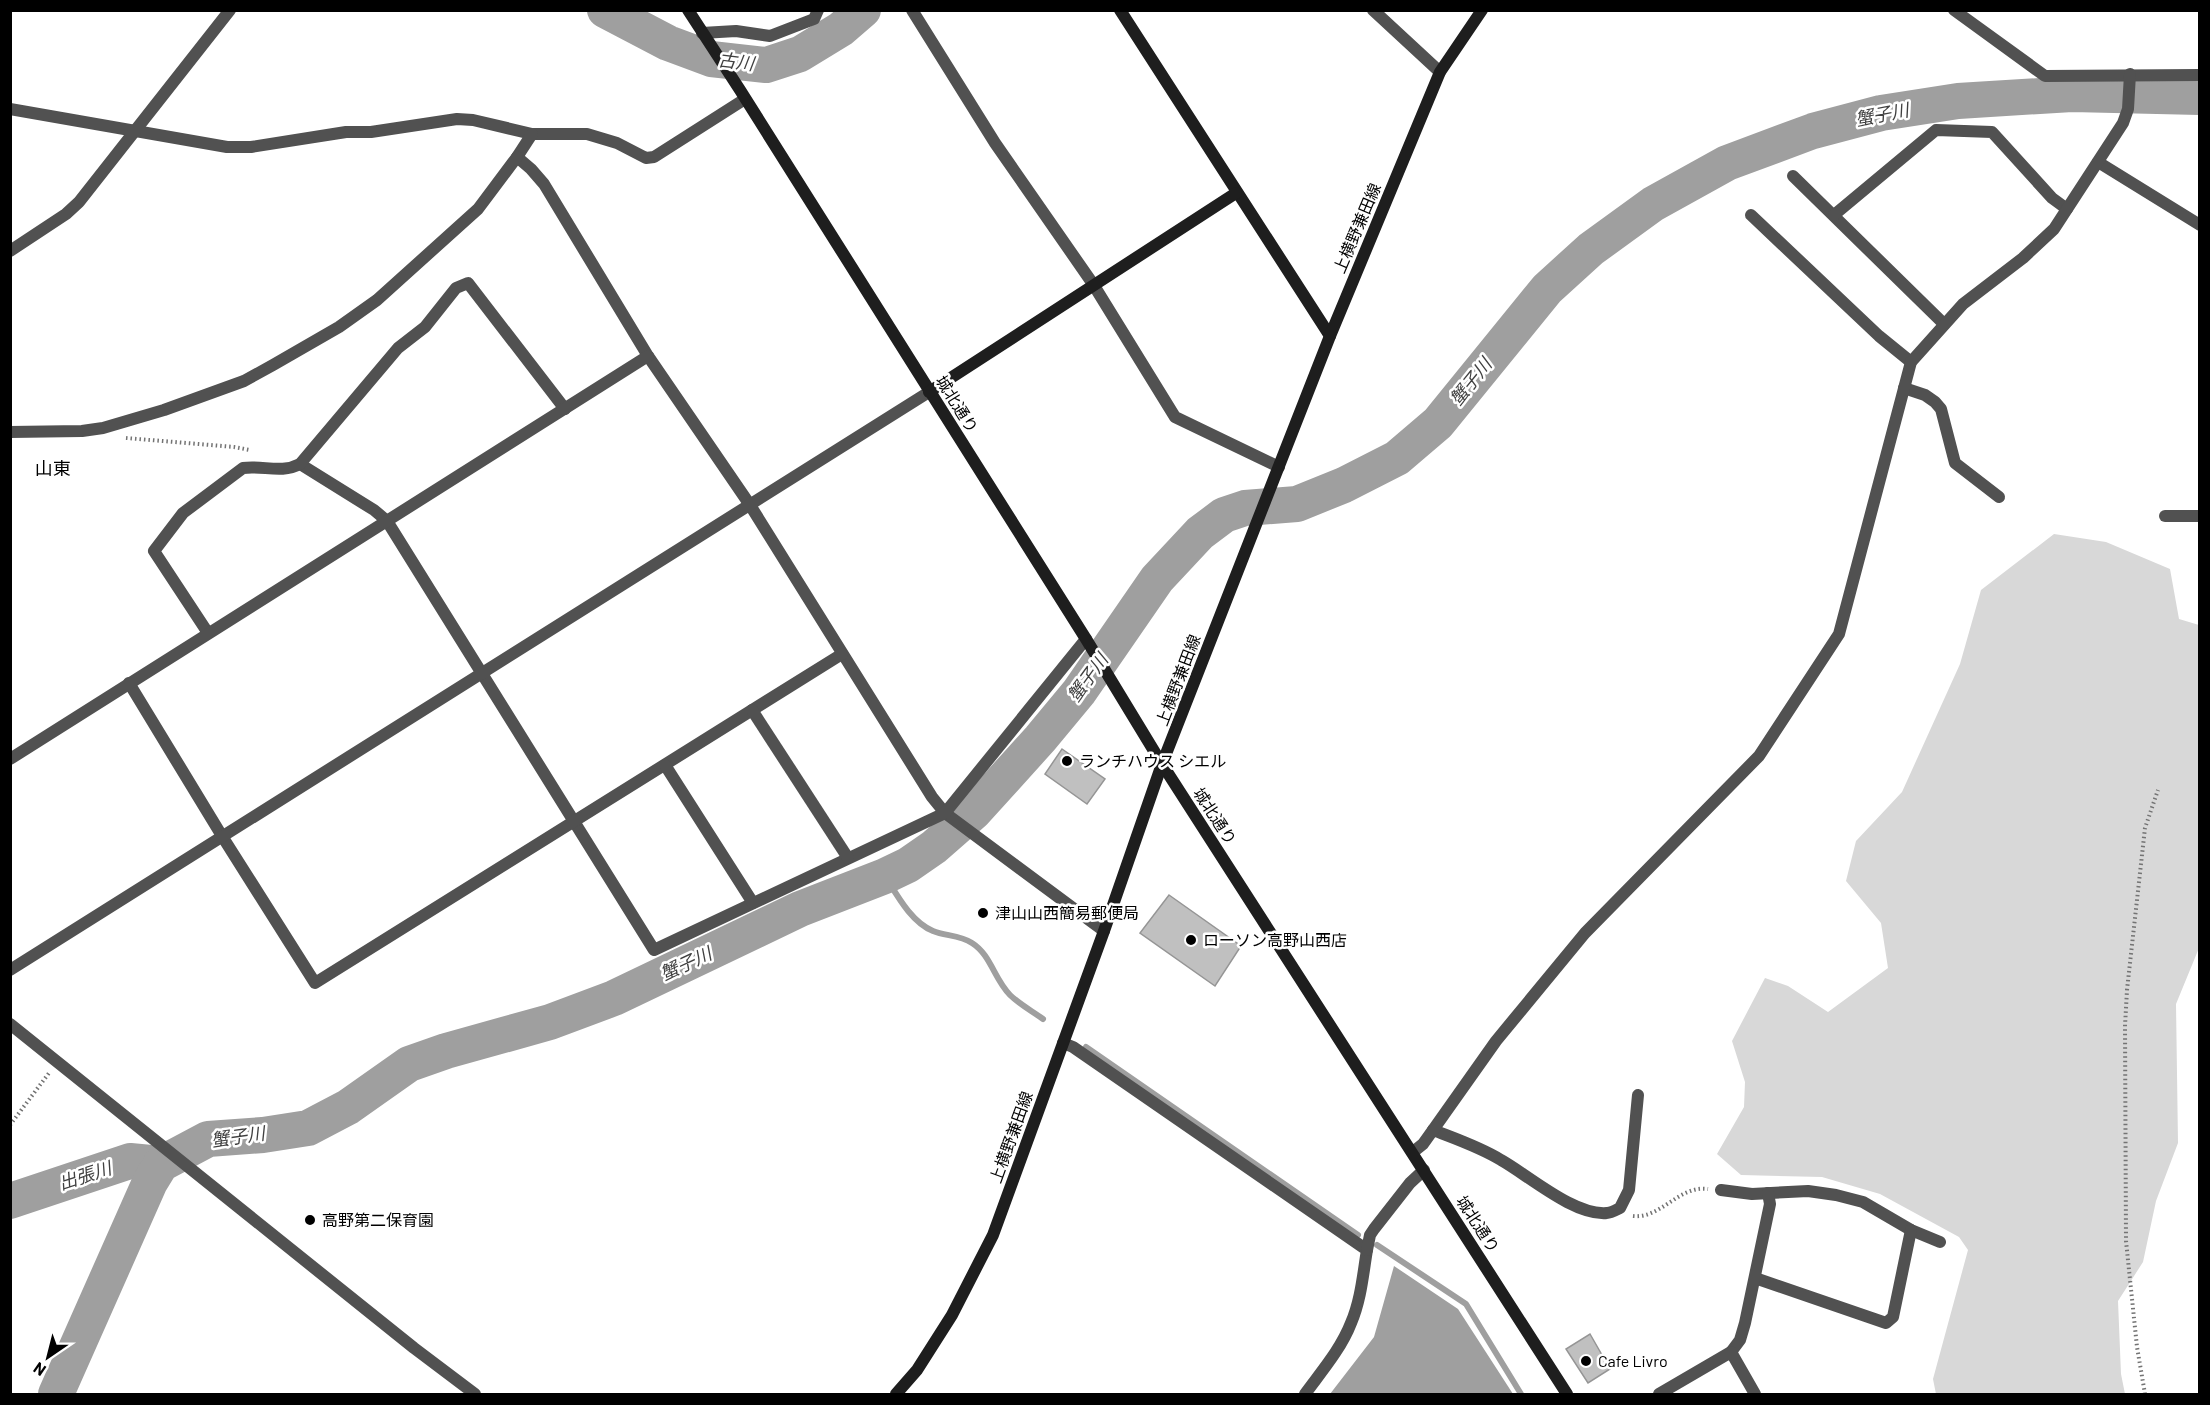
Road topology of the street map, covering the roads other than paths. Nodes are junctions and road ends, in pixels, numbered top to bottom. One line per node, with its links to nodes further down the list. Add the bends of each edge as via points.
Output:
1 (230, 10): 15 (street)
2 (687, 10): 9 (street, 城北通り)
3 (818, 10): 9 (street, via 814,19 770,36 736,31)
4 (912, 10): 26 (street, via 995,143)
5 (1120, 10): 20 (street)
6 (1373, 10): 10 (street)
7 (1482, 10): 10 (street, 上横野兼田線)
8 (1954, 10): 12 (street, via 2045,76)
9 (703, 35): 13 (street, 城北通り)
10 (1440, 72): 28 (street, 上横野兼田線)
11 (2199, 75): 12 (street)
12 (2130, 77): 18 (street, via 2123,123)
13 (743, 95): 16 (street, via 654,157 646,158 587,134); 32 (street, 城北通り)
14 (10, 109): 15 (street)
15 (135, 130): 16 (street, via 227,147 457,119); 25 (street, via 79,202)
16 (532, 134): 17 (street)
17 (518, 158): 29 (street, via 544,184); 34 (street, via 478,209 377,300 339,327 244,381 103,428)
18 (2098, 162): 21 (street); 24 (street)
19 (1792, 176): 23 (street)
20 (1236, 193): 26 (street); 28 (street)
21 (2067, 209): 23 (street, via 2052,198 1992,132 1936,130); 27 (street, via 2054,229 2023,258 1963,304)
22 (1751, 215): 30 (street)
23 (1834, 215): 27 (street)
24 (2199, 225)
25 (10, 251)
26 (1093, 284): 32 (street); 36 (street, via 1175,417)
27 (1944, 324): 30 (street)
28 (1330, 336): 36 (street, 上横野兼田線)
29 (648, 356): 33 (street); 38 (street)
30 (1911, 362): 31 (street)
31 (1904, 388): 37 (street, via 1935,402 1941,409 1955,463); 61 (street, via 1839,634 1759,756 1585,933 1496,1041)
32 (929, 392): 38 (street); 43 (street, 城北通り)
33 (564, 409): 35 (street, via 468,283 456,288 425,327 398,348); 41 (street)
34 (10, 432)
35 (300, 464): 41 (street); 42 (street, via 282,470 243,468 183,513 154,551)
36 (1279, 467): 49 (street, 上横野兼田線)
37 (1999, 497)
38 (750, 505): 44 (street); 45 (street)
39 (2165, 516): 40 (street)
40 (2199, 516)
41 (387, 521): 42 (street); 45 (street)
42 (208, 633): 46 (street)
43 (1089, 642): 49 (street, 城北通り); 51 (street)
44 (842, 654): 47 (street); 51 (street)
45 (481, 674): 52 (street); 53 (street)
46 (129, 683): 48 (street); 53 (street)
47 (752, 710): 50 (street); 54 (street)
48 (10, 759)
49 (1162, 764): 56 (street, 上横野兼田線); 62 (street, 城北通り)
50 (665, 765): 52 (street); 55 (street)
51 (945, 813): 54 (street); 56 (street)
52 (573, 822): 53 (street, via 315,983); 55 (street, via 654,950)
53 (222, 836): 57 (street)
54 (848, 858): 55 (street)
55 (753, 903)
56 (1104, 931): 59 (street, 上横野兼田線)
57 (10, 970)
58 (10, 1024): 71 (street)
59 (1063, 1043): 68 (street); 72 (street, 上横野兼田線, via 993,1235 952,1316 917,1371)
60 (1638, 1095): 61 (street, via 1629,1190 1620,1208 1608,1213 1564,1201 1503,1161)
61 (1433, 1130): 62 (street)
62 (1413, 1152): 63 (street, 城北通り)
63 (1424, 1170): 68 (street, via 1374,1229); 74 (street, 城北通り)
64 (1721, 1190): 65 (street)
65 (1768, 1193): 66 (street, via 1808,1191 1836,1195 1863,1202); 69 (street, via 1770,1204)
66 (1911, 1230): 67 (street); 69 (street, via 1893,1317 1886,1323)
67 (1940, 1242)
68 (1367, 1250): 73 (street, via 1351,1324)
69 (1755, 1278): 70 (street, via 1740,1340)
70 (1731, 1352): 75 (street); 76 (street)
71 (475, 1395)
72 (896, 1395)
73 (1305, 1395)
74 (1567, 1395)
75 (1659, 1395)
76 (1755, 1395)

